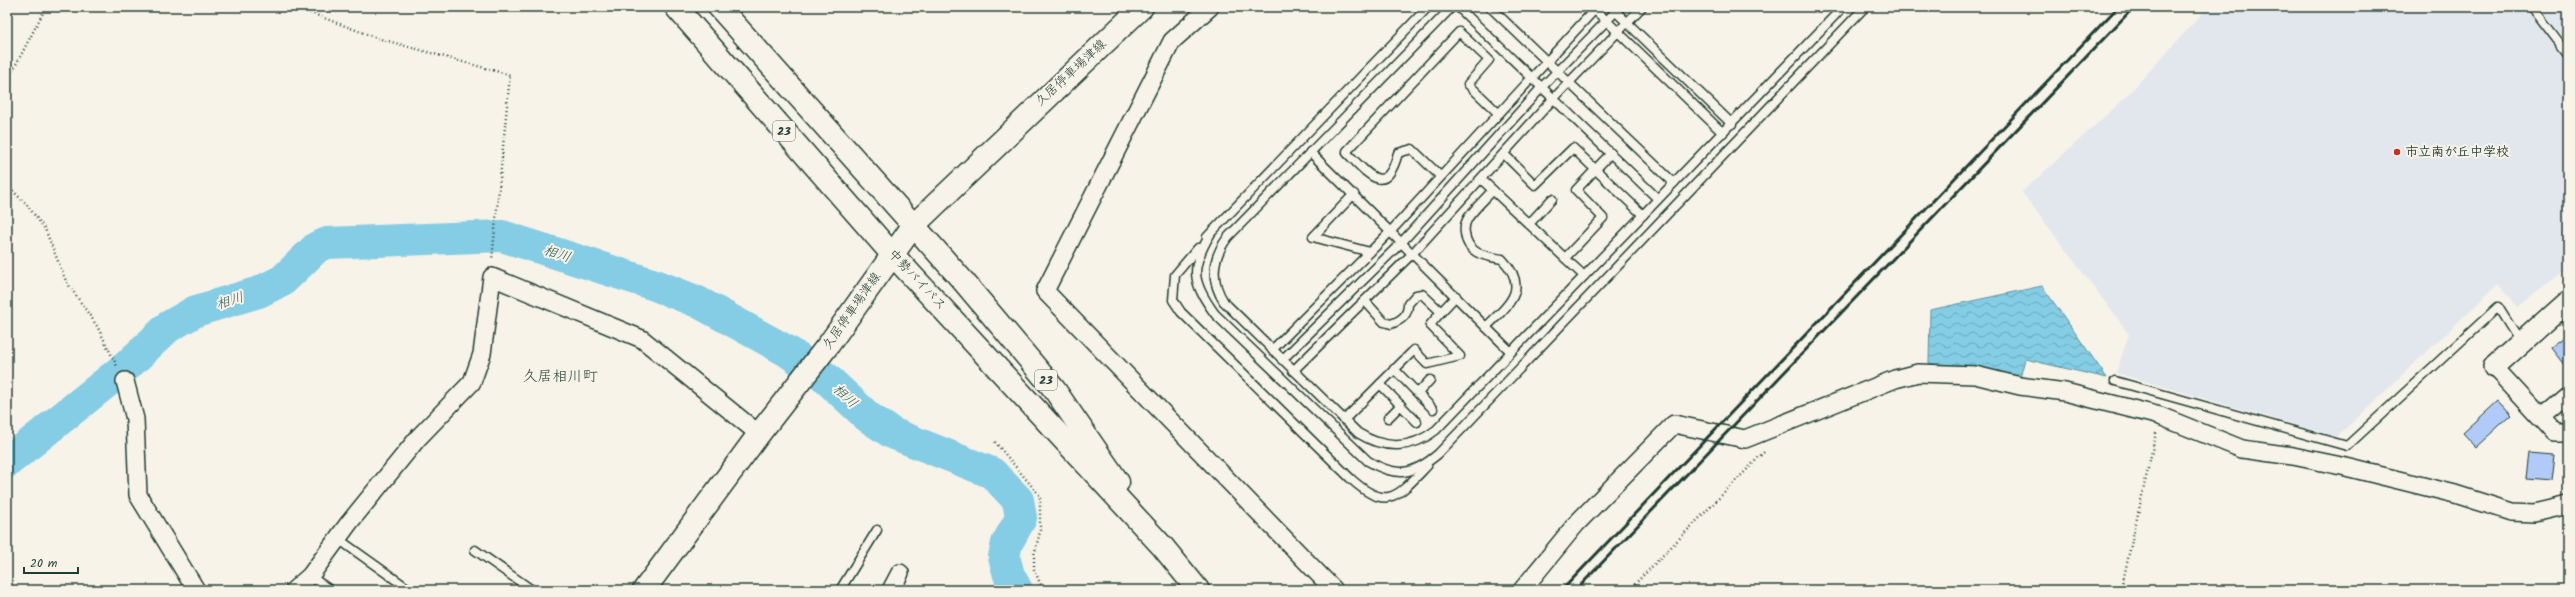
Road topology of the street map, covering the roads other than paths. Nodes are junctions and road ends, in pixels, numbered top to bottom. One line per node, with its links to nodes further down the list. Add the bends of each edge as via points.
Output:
1 (676, 7): 47 (main road, 中勢バイパス / 23)
2 (719, 7): 41 (main road, 中勢バイパス / 23)
3 (1142, 7): 41 (main road, 久居停車場津線)
4 (1210, 7): 93 (street, via 1172,41 1046,291)
5 (1428, 7): 43 (lane)
6 (1452, 7): 28 (lane)
7 (1458, 7): 21 (lane)
8 (1490, 7): 19 (lane)
9 (1642, 7): 16 (lane)
10 (1843, 7): 26 (lane)
11 (1865, 7): 76 (lane)
12 (2532, 7): 18 (lane)
13 (1594, 8): 15 (lane); 19 (lane)
14 (1616, 9): 15 (lane); 16 (lane)
15 (1607, 21): 17 (lane); 20 (lane)
16 (1627, 23): 17 (lane); 26 (lane)
17 (1619, 31): 22 (lane); 27 (lane)
18 (2568, 54)
19 (1546, 61): 20 (lane); 21 (lane)
20 (1558, 72): 22 (lane); 23 (lane)
21 (1531, 76): 23 (lane); 25 (lane)
22 (1569, 82): 24 (lane); 34 (lane)
23 (1542, 87): 24 (lane); 44 (lane)
24 (1554, 98): 29 (lane); 30 (lane)
25 (1498, 113): 32 (lane); 32 (lane, via 1468,84 1489,60 1459,32 1347,153 1372,178 1383,180 1390,176 1394,169 1398,153 1412,149)
26 (1732, 124): 27 (lane)
27 (1723, 133): 34 (lane)
28 (1310, 152): 36 (lane); 56 (lane, via 1228,238 1220,248 1215,261 1216,290)
29 (1611, 153): 31 (lane); 38 (lane)
30 (1504, 154): 31 (lane, via 1535,185 1573,148); 33 (lane)
31 (1595, 169): 39 (lane); 48 (lane, via 1576,190 1603,218)
32 (1440, 176): 42 (lane)
33 (1481, 179): 35 (lane); 46 (lane)
34 (1674, 183): 38 (lane)
35 (1493, 190): 40 (lane); 54 (lane, via 1467,219 1464,228 1465,238 1469,247 1476,253 1502,259 1514,274 1516,286 1515,296)
36 (1354, 194): 42 (lane); 45 (lane, via 1313,237)
37 (1552, 199): 40 (lane)
38 (1658, 199): 39 (lane)
39 (1643, 215): 49 (lane)
40 (1529, 224): 48 (lane)
41 (913, 226): 47 (main road, 久居停車場津線); 80 (main road, 中勢バイパス / 23, via 1054,389)
42 (1391, 231): 44 (lane); 45 (lane)
43 (1211, 233): 76 (lane, via 1197,257 1196,277 1202,296 1215,314 1368,461 1382,469 1405,473 1424,466); 76 (lane, via 1176,275 1173,300 1181,312 1344,472 1375,497 1393,497 1402,492)
44 (1402, 242): 46 (lane); 58 (lane)
45 (1370, 252): 56 (lane)
46 (1414, 253): 50 (lane); 51 (lane)
47 (892, 254): 74 (main road, 久居停車場津線, via 829,344); 80 (main road, 中勢バイパス / 23)
48 (1565, 258): 49 (lane)
49 (1584, 276): 57 (lane)
50 (1456, 296): 53 (lane); 54 (lane)
51 (1364, 301): 53 (lane, via 1384,322 1391,324 1403,318 1408,312 1408,304 1416,295 1422,294); 61 (lane)
52 (2568, 301): 55 (street)
53 (1441, 312): 60 (lane, via 1430,325 1460,356 1427,364 1414,350)
54 (1486, 327): 57 (lane)
55 (2520, 342): 59 (street); 64 (lane, via 2498,308 2347,446)
56 (1272, 350): 58 (lane)
57 (1511, 352): 72 (lane, via 1436,430 1424,439 1397,446 1383,445 1358,434)
58 (1282, 360): 61 (lane)
59 (2494, 367): 71 (street)
60 (1394, 369): 65 (lane); 66 (lane)
61 (1293, 371): 72 (lane)
62 (1430, 380): 66 (lane)
63 (125, 381): 85 (street, via 135,419 138,495)
64 (2115, 381)
65 (1380, 384): 68 (lane); 72 (lane)
66 (1418, 393): 69 (lane)
67 (2568, 396): 71 (street)
68 (1401, 405): 70 (lane); 73 (lane)
69 (1433, 409)
70 (1388, 418)
71 (2542, 418): 75 (street, via 2555,433)
72 (1344, 420)
73 (1417, 422)
74 (759, 434): 79 (street, via 642,339 492,277 482,354 472,382 418,438); 84 (main road, 久居停車場津線)
75 (2568, 434)
76 (1438, 454)
77 (2568, 505): 94 (street, via 2534,513 2512,512 2455,494 2346,467 2242,449 2160,416 2066,392 2020,386 1975,375 1918,373 1895,379 1745,438 1674,424 1576,524)
78 (877, 530): 90 (lane)
79 (337, 538): 83 (street); 88 (lane)
80 (1163, 548): 92 (main road, 中勢バイパス / 23)
81 (475, 550): 89 (lane)
82 (900, 574): 91 (street)
83 (310, 576): 86 (street); 87 (lane)
84 (652, 587)
85 (196, 590)
86 (294, 590)
87 (330, 590)
88 (410, 590)
89 (532, 590)
90 (840, 590)
91 (891, 590)
92 (1198, 590)
93 (1334, 590)
94 (1522, 590)

